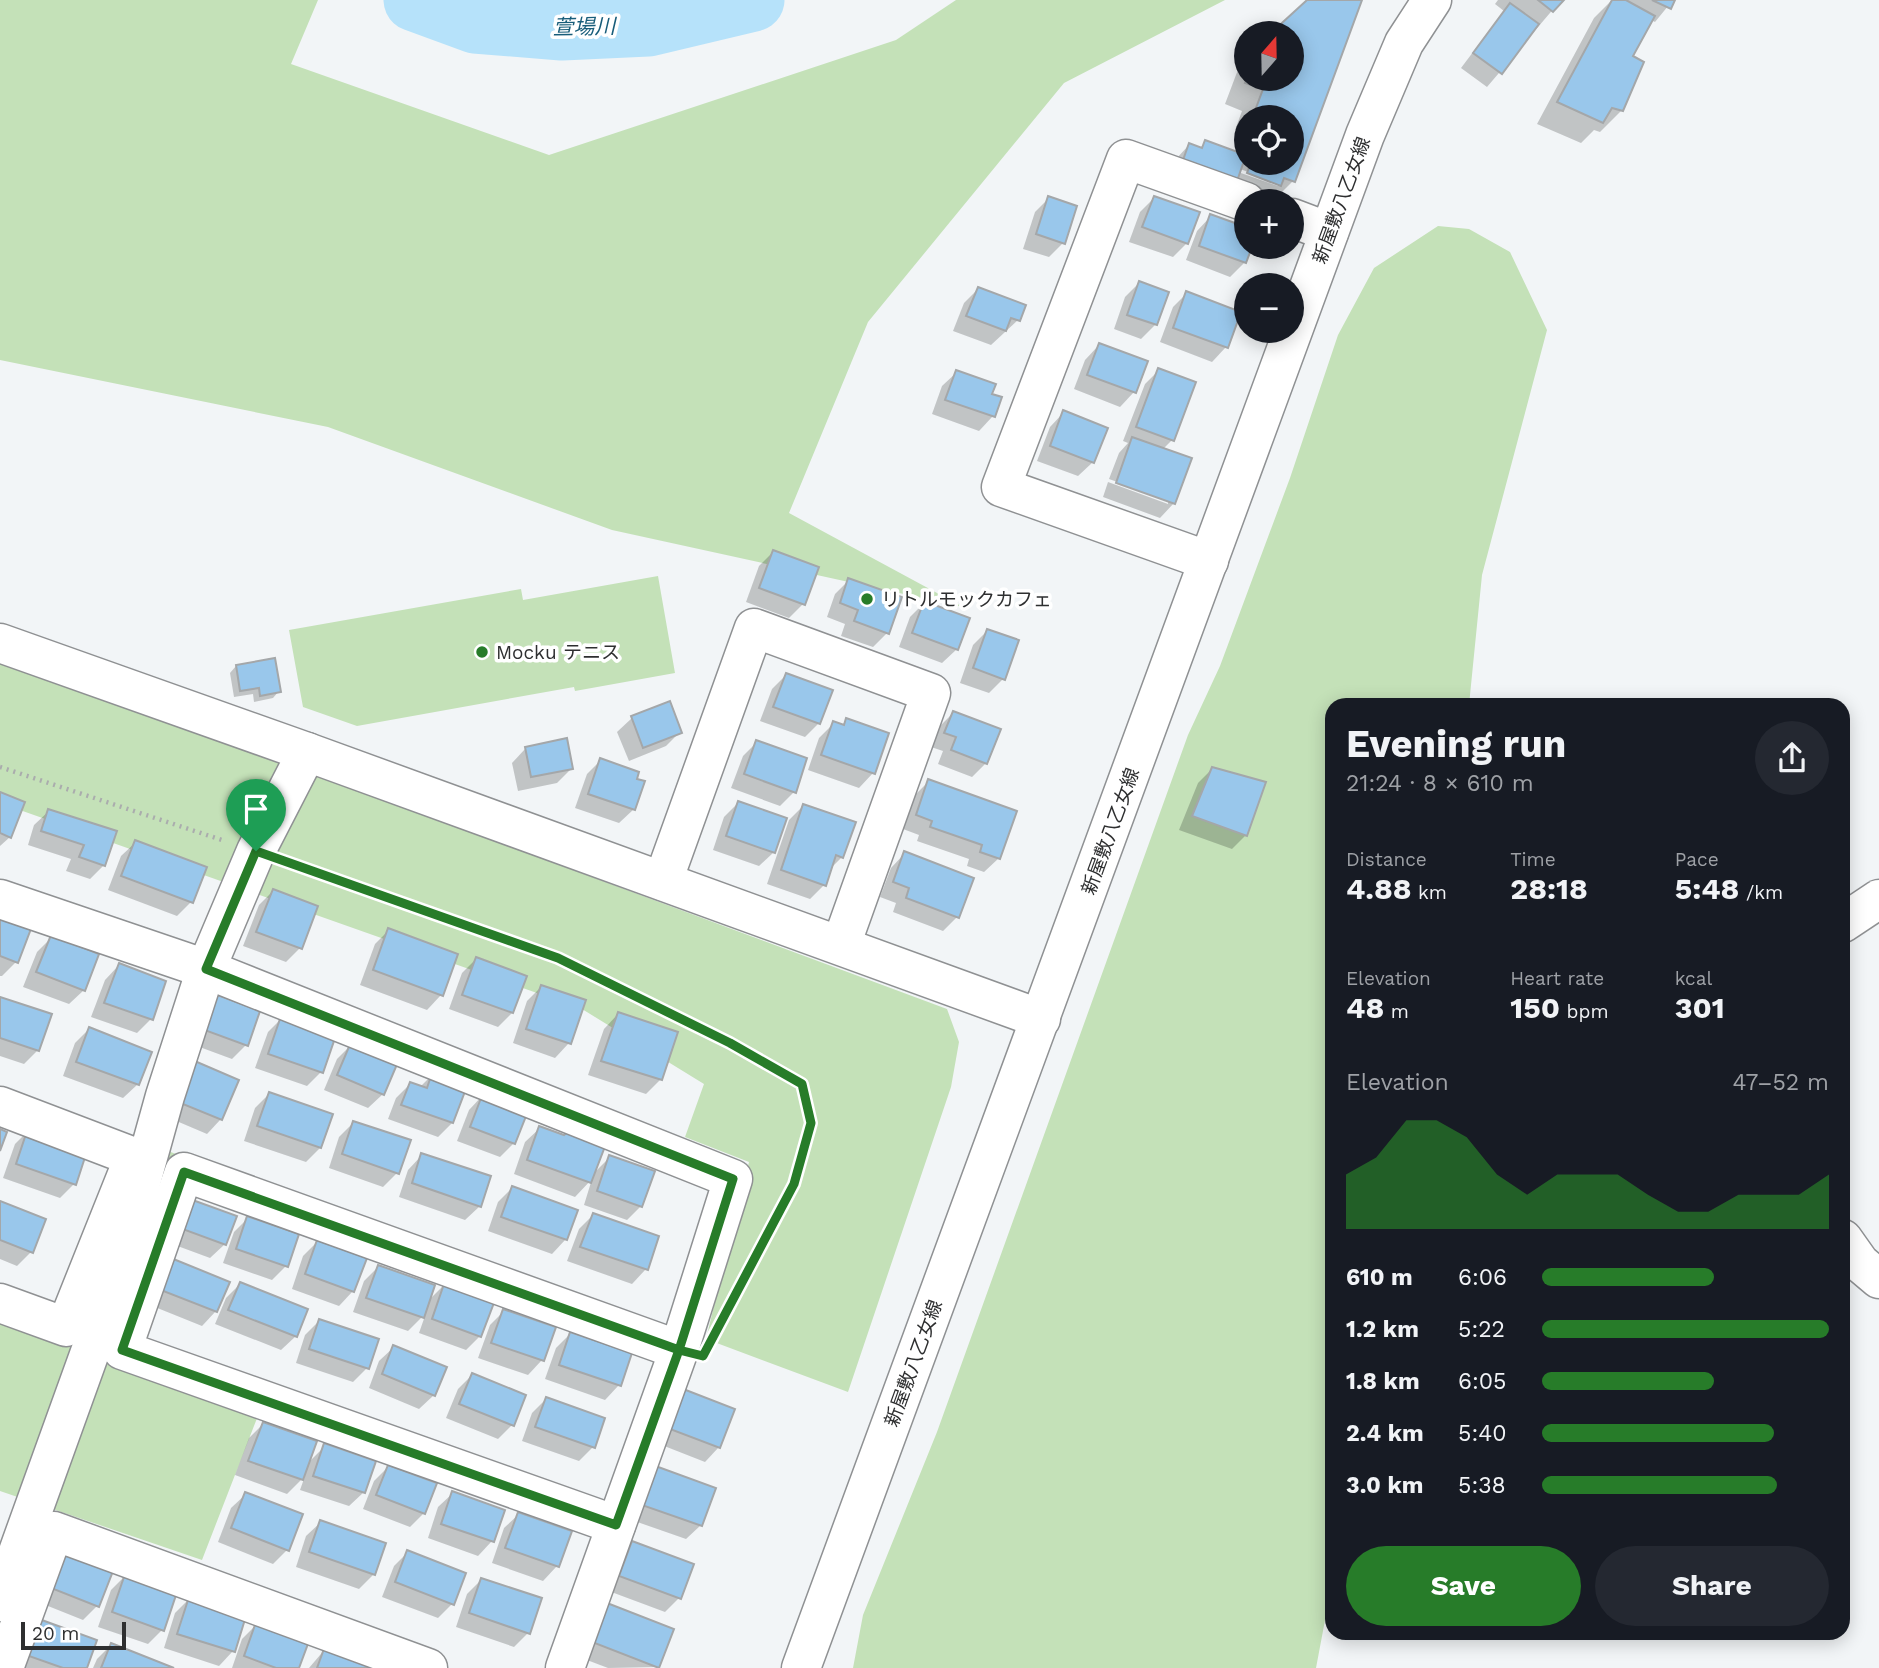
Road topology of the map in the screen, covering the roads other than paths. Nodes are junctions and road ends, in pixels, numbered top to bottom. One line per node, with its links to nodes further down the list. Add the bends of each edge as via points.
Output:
1 (1432, 0): 4 (street, 新屋敷八乙女線, via 1404,43)
2 (1234, 198): 5 (street, via 1126,159 1001,487)
3 (1304, 223): 4 (street)
4 (1329, 232): 5 (street, 新屋敷八乙女線)
5 (1209, 561): 14 (street, 新屋敷八乙女線)
6 (0, 643): 7 (street)
7 (307, 752): 8 (street); 13 (street, via 256,851)
8 (663, 881): 12 (street); 12 (street, via 754,628 931,693)
9 (0, 899): 13 (street)
10 (1879, 899): 11 (street)
11 (1850, 918)
12 (841, 945): 14 (street)
13 (206, 969): 19 (street, via 733,1179); 23 (street, via 164,1096 107,1305)
14 (1041, 1019): 27 (street, 新屋敷八乙女線)
15 (0, 1106): 18 (street, via 134,1157 66,1327)
16 (1850, 1249): 17 (street)
17 (1879, 1279)
18 (0, 1303)
19 (679, 1350): 22 (street); 22 (street, via 184,1172 122,1350)
20 (0, 1516): 21 (street)
21 (0, 1525)
22 (616, 1525): 26 (street)
23 (0, 1602)
24 (5, 1668): 25 (street, via 54,1531)
25 (428, 1668)
26 (565, 1668)
27 (801, 1668)

